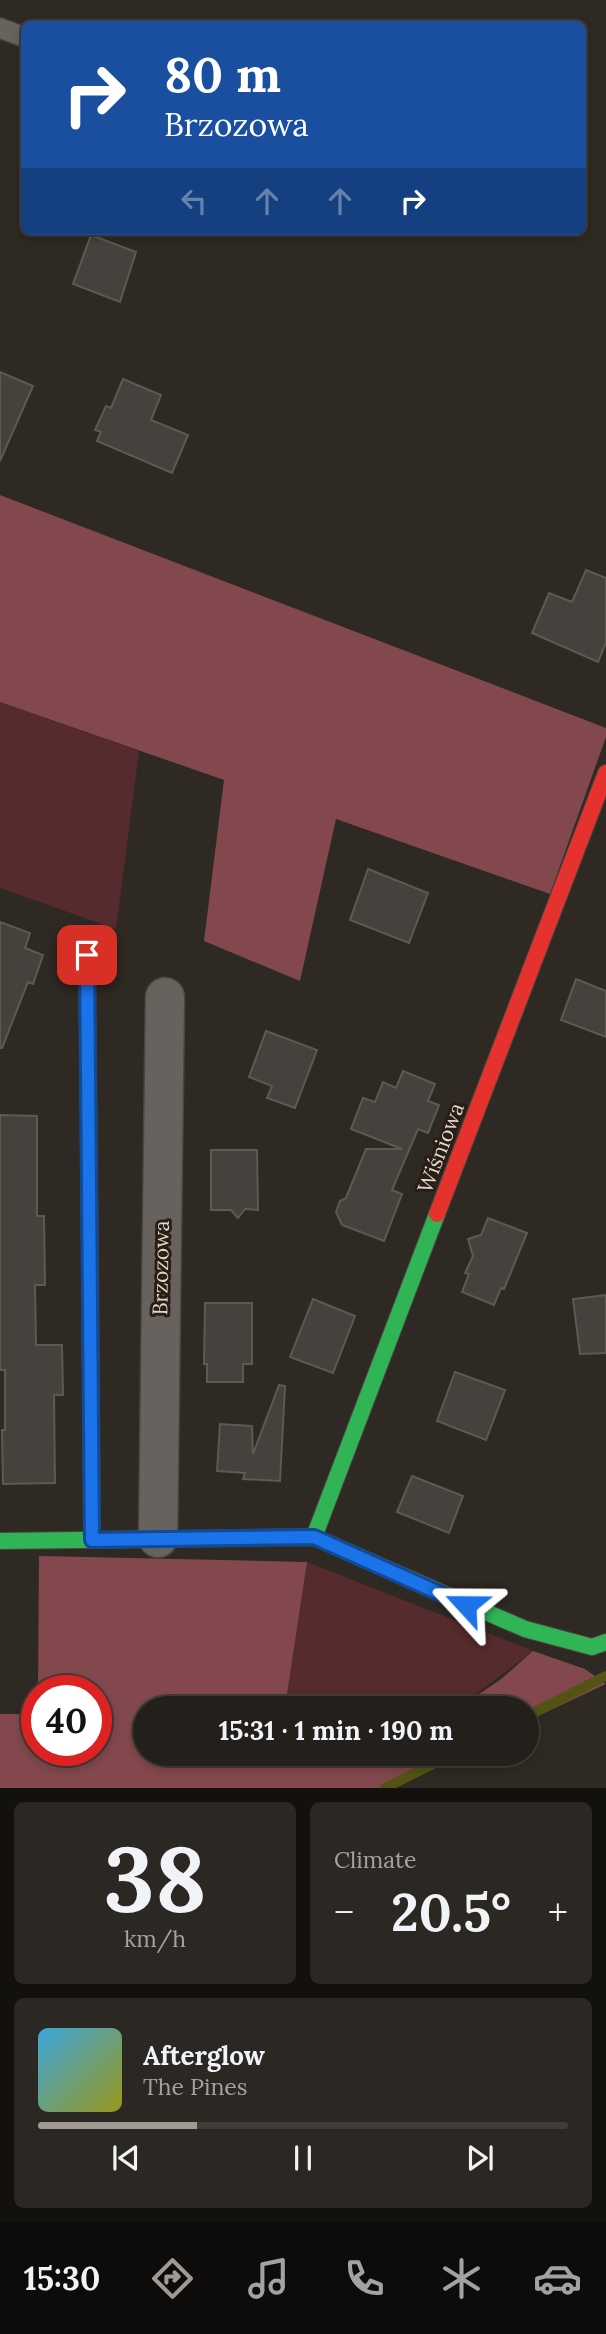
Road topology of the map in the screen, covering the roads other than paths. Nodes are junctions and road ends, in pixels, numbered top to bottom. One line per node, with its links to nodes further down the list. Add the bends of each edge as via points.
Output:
1 (0, 28): 2 (lane)
2 (21, 36)
3 (606, 774): 6 (street, Wiśniowa)
4 (87, 955): 8 (street)
5 (165, 997): 7 (street, Brzozowa)
6 (314, 1537): 7 (street); 10 (street, via 524,1629 592,1647)
7 (158, 1538): 8 (street)
8 (92, 1540): 9 (street)
9 (0, 1541)
10 (606, 1642)

